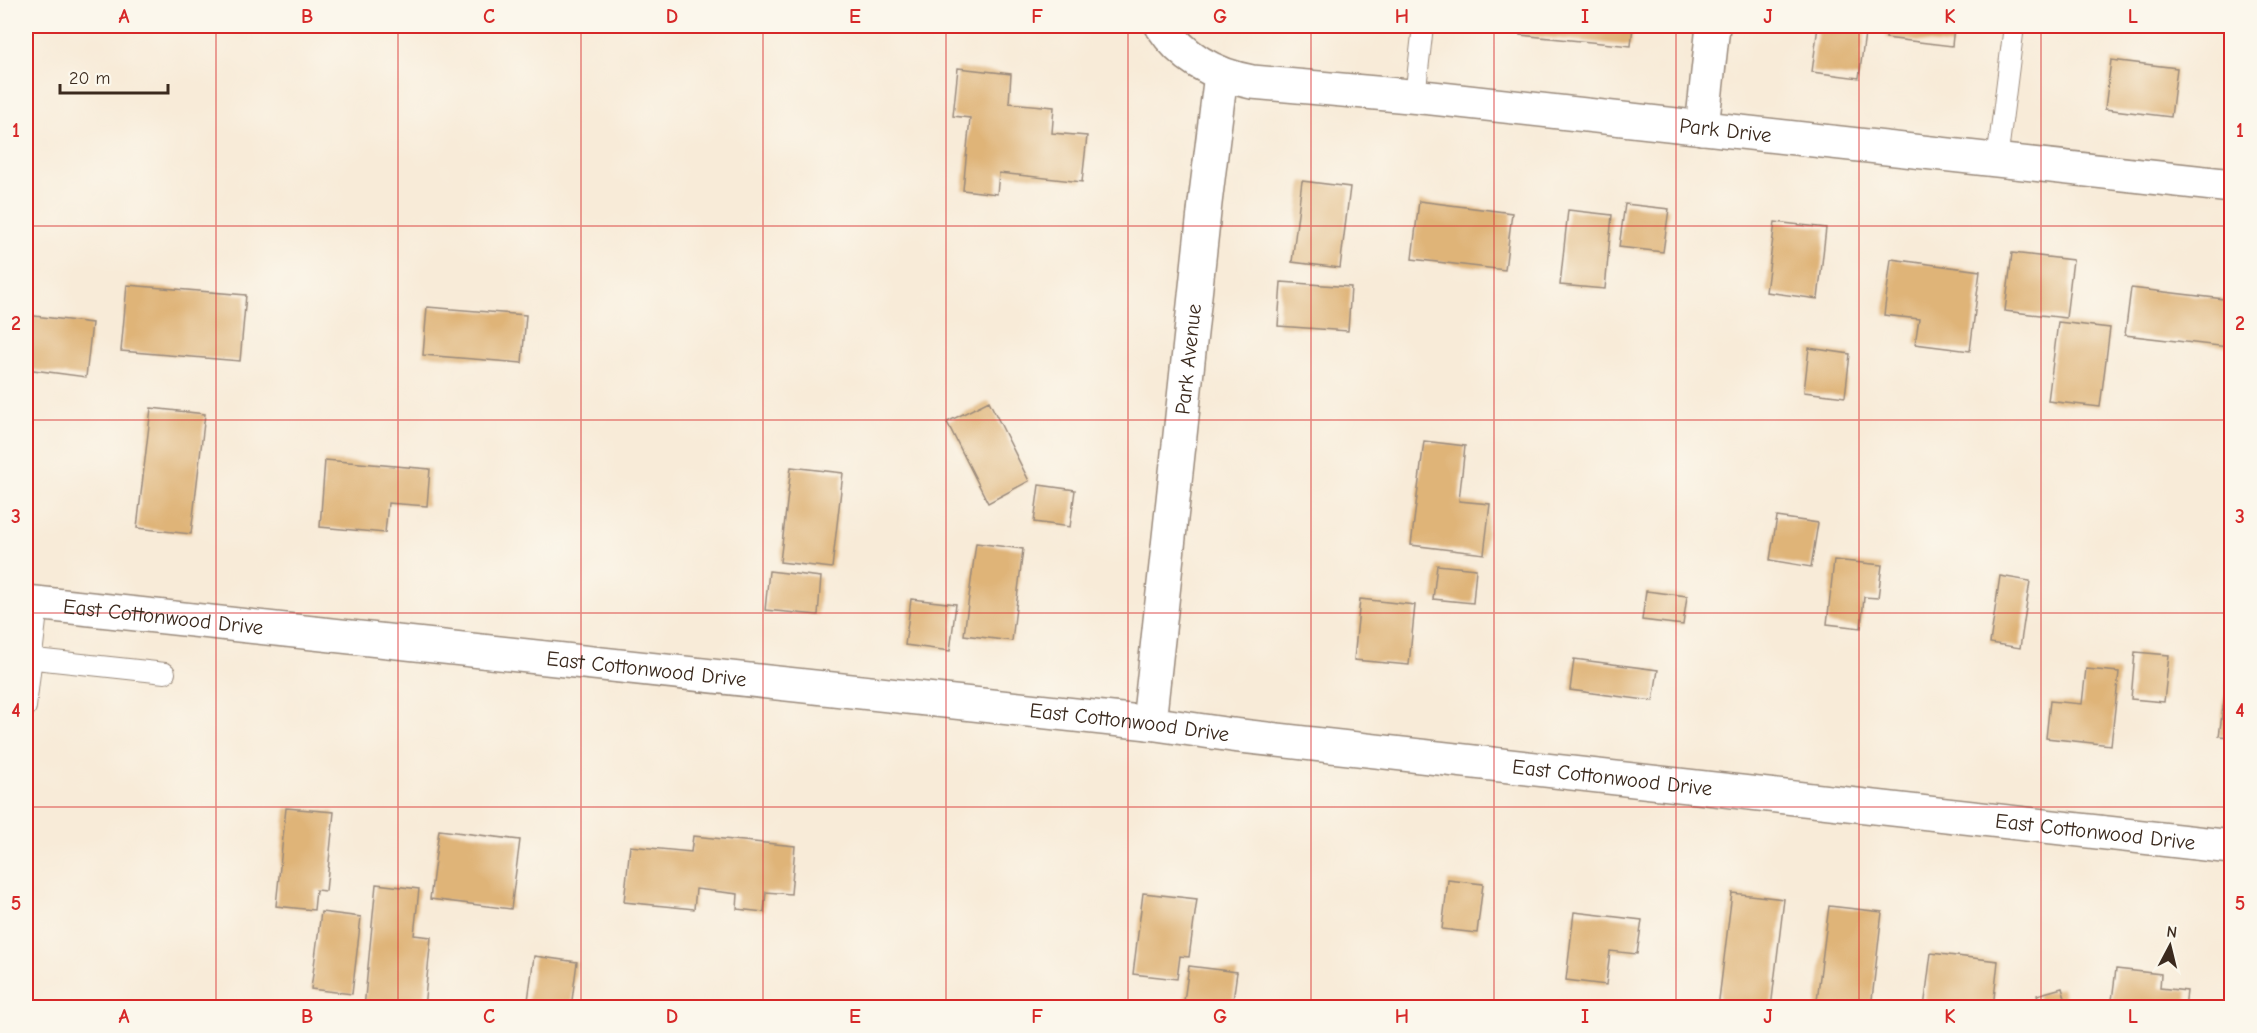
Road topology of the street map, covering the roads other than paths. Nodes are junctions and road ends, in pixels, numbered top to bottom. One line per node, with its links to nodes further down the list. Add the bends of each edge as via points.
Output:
1 (1162, 26): 5 (street, via 1192,60)
2 (1423, 26): 6 (lane)
3 (1713, 26): 7 (street)
4 (2014, 26): 8 (lane)
5 (1221, 74): 6 (street, Park Drive, via 1252,82); 14 (street, Park Avenue)
6 (1415, 97): 7 (street, Park Drive)
7 (1702, 128): 8 (street, Park Drive)
8 (1997, 161): 9 (street, Park Drive)
9 (2232, 186)
10 (32, 603): 11 (lane); 14 (street, East Cottonwood Drive)
11 (28, 658): 12 (lane); 13 (lane)
12 (165, 674)
13 (26, 707)
14 (1149, 723): 15 (street, East Cottonwood Drive)
15 (2232, 847)

